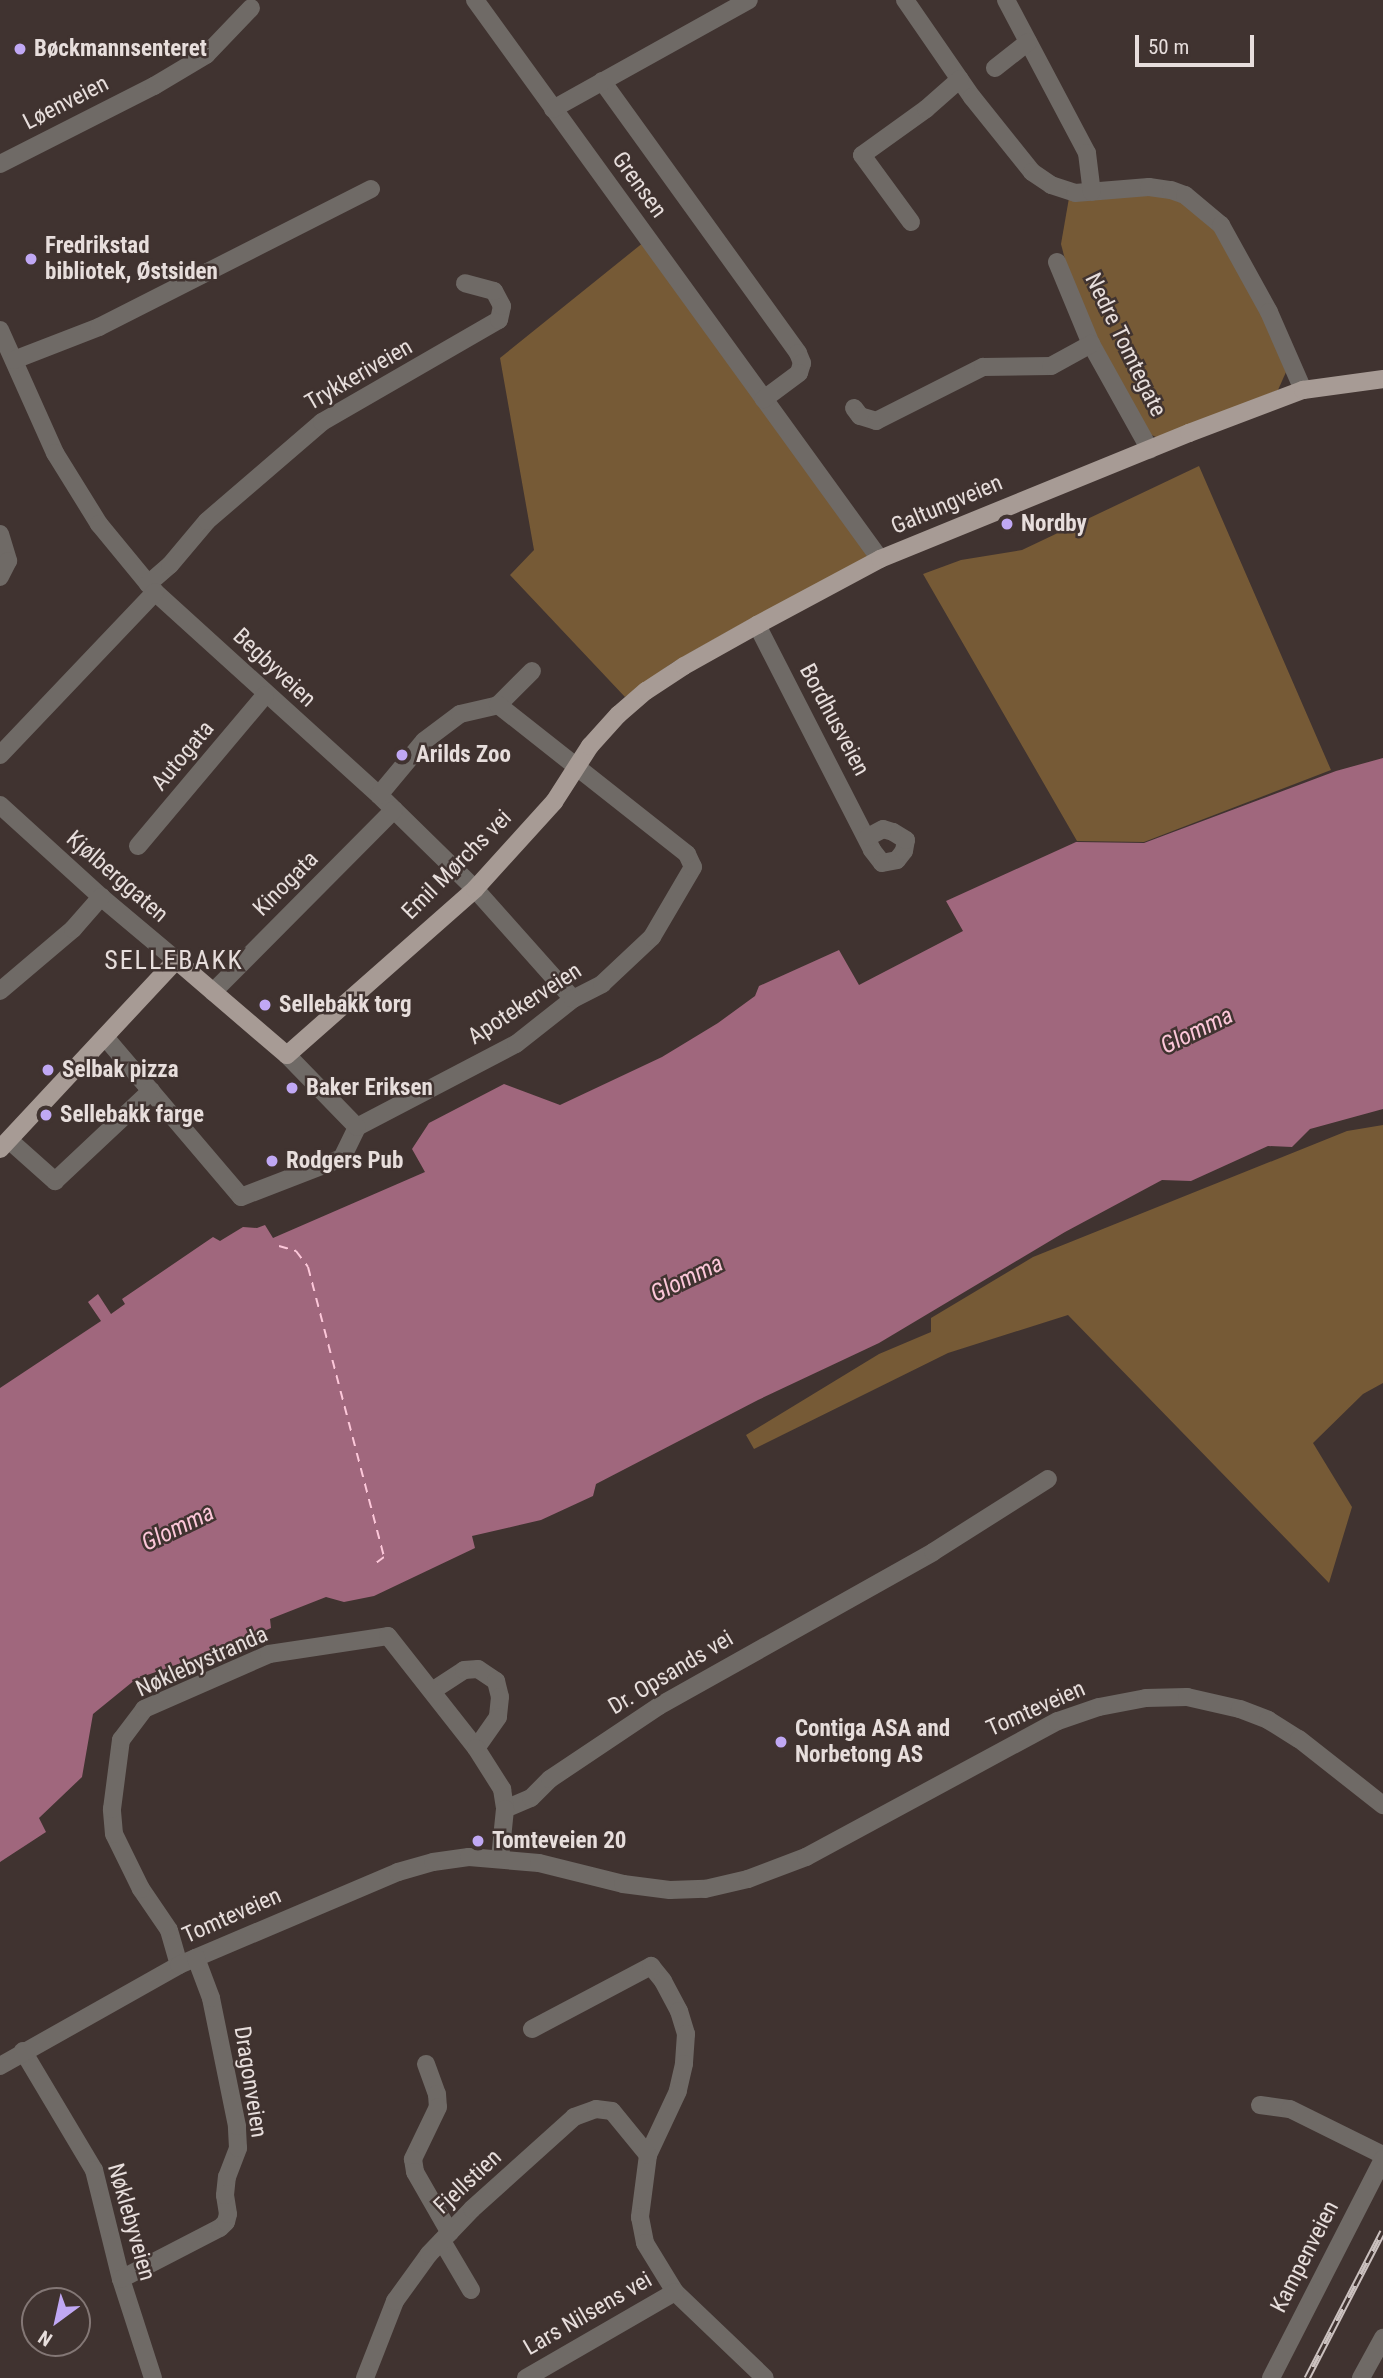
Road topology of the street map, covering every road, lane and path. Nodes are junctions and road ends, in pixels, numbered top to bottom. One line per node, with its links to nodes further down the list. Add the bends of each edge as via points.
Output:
1 (475, 0): 10 (street, Grensen)
2 (749, 0): 9 (street)
3 (905, 0): 8 (street)
4 (1006, 0): 6 (street)
5 (251, 8): 11 (street, Løenveien, via 206,55)
6 (1028, 42): 7 (street); 13 (street, via 1087,153)
7 (995, 68)
8 (960, 79): 13 (street, via 1032,172 1051,185 1075,193); 14 (street, via 862,155)
9 (602, 81): 10 (street); 22 (street, Grensen, via 798,353 799,373)
10 (553, 109): 22 (street, Grensen)
11 (0, 164)
12 (371, 189): 19 (street, via 99,327)
13 (1092, 192): 21 (street, via 1149,187 1171,190 1185,195 1221,225 1269,312)
14 (911, 222)
15 (1057, 262): 18 (street, Nedre Tomtegate)
16 (465, 284): 28 (street, Trykkeriveien, via 494,291 502,306 499,320 322,422 207,521)
17 (0, 330): 19 (street, Begbyveien)
18 (1091, 344): 23 (street, via 1051,366 983,367 876,421 860,416); 24 (street, Nedre Tomtegate)
19 (14, 360): 28 (street, Begbyveien, via 55,453 99,524)
20 (1383, 379): 21 (main road, Galtungveien)
21 (1303, 390): 24 (main road, Galtungveien)
22 (764, 399): 26 (street, Grensen)
23 (854, 408)
24 (1150, 450): 26 (main road, Galtungveien)
25 (0, 534): 27 (street, via 8,561)
26 (880, 559): 29 (main road, Galtungveien)
27 (0, 577)
28 (152, 588): 31 (street, Begbyveien); 33 (street, Trykkeriveien)
29 (757, 625): 34 (main road, Galtungveien, via 646,691 599,734); 38 (street, Bordhusveien)
30 (532, 671): 32 (street)
31 (265, 695): 35 (street, Begbyveien); 39 (street, Autogata)
32 (498, 705): 34 (street); 35 (street, via 460,714 424,741)
33 (0, 755)
34 (576, 765): 40 (main road, Emil Mørchs vei, via 554,802); 45 (street, Apotekerveien, via 687,855 693,867 652,937 602,984)
35 (379, 795): 36 (street, Begbyveien)
36 (394, 810): 40 (street, Begbyveien); 44 (street, Kinogata)
37 (2, 812): 41 (street, Kjølberggaten)
38 (868, 837)
39 (138, 846)
40 (475, 889): 45 (street, Begbyveien); 47 (main road, Emil Mørchs vei)
41 (101, 897): 42 (street, Kjølberggaten); 43 (street, via 73,929)
42 (176, 960): 44 (main road, Kjølberggaten); 46 (main road)
43 (0, 991)
44 (213, 992): 47 (main road, Kjølberggaten)
45 (573, 999): 49 (street, Apotekerveien, via 516,1044)
46 (105, 1037): 48 (street); 50 (main road)
47 (287, 1055): 49 (street, Kjølberggaten)
48 (151, 1091): 49 (street, via 241,1197 342,1158); 50 (street, via 55,1181)
49 (357, 1127)
50 (4, 1144)
51 (1048, 1479): 55 (street, Dr. Opsands vei, via 911,1566 659,1706 550,1779 531,1798)
52 (432, 1690): 53 (street); 53 (street, via 464,1670 478,1669 496,1681 498,1717); 57 (street, Nøklebystranda, via 388,1636 269,1654 144,1709 131,1723 121,1740 116,1772 114,1834 141,1889)
53 (476, 1748): 55 (street, via 502,1789)
54 (1383, 1805): 56 (street, Tomteveien, via 1329,1760 1268,1720 1218,1702 1146,1698 1058,1721 806,1857 748,1879 705,1889 670,1890)
55 (505, 1809): 56 (street)
56 (500, 1858): 57 (street, Tomteveien, via 444,1860 398,1872)
57 (188, 1962): 59 (street, Tomteveien); 66 (street, Dragonveien, via 211,1998 237,2126 238,2148 225,2195 228,2214 220,2228)
58 (531, 2029): 63 (street, via 651,1966 674,2001 686,2034 678,2091)
59 (23, 2051): 61 (street, Tomteveien); 66 (street, Nøklebyveien, via 94,2171)
60 (426, 2064): 65 (street, via 438,2107 413,2159)
61 (0, 2066)
62 (1260, 2105): 64 (street, Kampenveien, via 1290,2109)
63 (648, 2155): 65 (street, Fjellstien, via 612,2111 596,2109 574,2117); 68 (street, via 640,2217 645,2243)
64 (1383, 2157): 74 (street, Kampenveien)
65 (446, 2237): 67 (street); 71 (street, Fjellstien, via 395,2301)
66 (121, 2278): 70 (street, Nøklebyveien)
67 (471, 2290)
68 (675, 2292): 72 (street, Lars Nilsens vei); 73 (street)
69 (1383, 2338): 75 (street)
70 (153, 2378)
71 (365, 2378)
72 (526, 2378)
73 (765, 2378)
74 (1271, 2378)
75 (1361, 2378)

